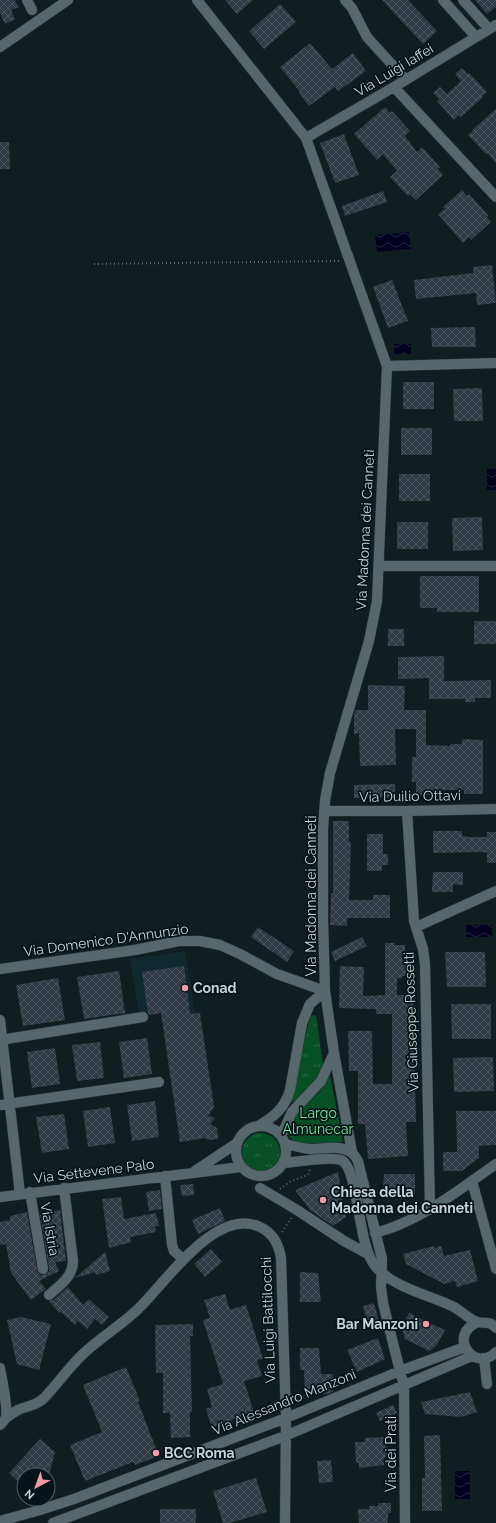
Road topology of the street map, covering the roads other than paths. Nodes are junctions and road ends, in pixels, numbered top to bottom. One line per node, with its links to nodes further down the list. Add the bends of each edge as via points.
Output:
1 (27, 0): 7 (street)
2 (68, 0): 10 (street)
3 (197, 0): 13 (street, Via Madonna dei Canneti)
4 (345, 0): 11 (street, via 367,37)
5 (443, 0): 9 (street)
6 (463, 0): 8 (street)
7 (32, 10)
8 (493, 27): 9 (street, Via Luigi Iaffei)
9 (476, 37): 11 (street, Via Luigi Iaffei)
10 (0, 48)
11 (406, 80): 12 (street, Via Luigi Iaffei)
12 (394, 87): 13 (street, Via Luigi Iaffei); 14 (street)
13 (306, 138): 16 (street, Via Madonna dei Canneti)
14 (496, 197)
15 (496, 363): 16 (street)
16 (387, 366): 17 (street, Via Madonna dei Canneti)
17 (378, 566): 18 (street); 20 (street, Via Madonna dei Canneti, via 377,601 369,641 330,773)
18 (496, 566)
19 (496, 809): 21 (street, Via Duilio Ottavi)
20 (324, 810): 21 (street, Via Duilio Ottavi); 25 (street, Via Madonna dei Canneti, via 322,841)
21 (407, 811): 23 (street, Via Giuseppe Rossetti)
22 (496, 891): 23 (street)
23 (416, 927): 46 (street, Via Giuseppe Rossetti, via 425,964)
24 (0, 969): 25 (street, Via Domenico D'Annunzio, via 180,941 200,941 227,948 277,974)
25 (325, 991): 29 (street, Via Madonna dei Canneti); 32 (street, via 310,1004 300,1028 290,1090 286,1100 274,1116)
26 (143, 1017): 28 (street)
27 (0, 1020): 28 (street, Via Istria)
28 (1, 1039): 31 (street, Via Istria)
29 (334, 1053): 33 (street, via 321,1081 292,1112); 35 (street, Via Madonna dei Canneti)
30 (160, 1082): 31 (street)
31 (5, 1105): 44 (street, Via Istria)
32 (258, 1126): 33 (street, via 272,1128); 34 (street, via 244,1132)
33 (283, 1140): 35 (street, via 302,1148 340,1148); 36 (street, via 286,1154)
34 (237, 1143): 38 (street, via 236,1157); 39 (street, Via Settevene Palo)
35 (352, 1152): 47 (street, via 358,1161)
36 (284, 1163): 38 (street, via 273,1174 262,1177 252,1175); 48 (street, via 311,1160 344,1161 349,1168)
37 (496, 1164): 41 (street)
38 (241, 1167): 39 (street, Via Settevene Palo)
39 (192, 1173): 40 (street, Via Settevene Palo)
40 (164, 1176): 42 (street, Via Settevene Palo); 49 (street, via 172,1245 174,1251)
41 (472, 1181): 46 (street); 50 (street)
42 (64, 1188): 44 (street, Via Settevene Palo); 53 (street, via 73,1267 68,1278)
43 (263, 1190): 48 (street)
44 (25, 1193): 45 (street, Via Settevene Palo); 51 (street, Via Istria)
45 (0, 1196)
46 (430, 1209): 47 (street, via 404,1223)
47 (375, 1233): 52 (street, via 382,1259)
48 (368, 1254): 52 (street, via 374,1266)
49 (183, 1259): 64 (street, Via Luigi Battilocchi, via 210,1236 236,1225 259,1226 276,1240 281,1264); 65 (street, Via Luigi Battilocchi, via 138,1310 74,1362 43,1399 17,1410)
50 (496, 1269)
51 (43, 1270)
52 (382, 1273): 54 (street, via 457,1309); 61 (street, Via dei Prati, via 382,1297)
53 (49, 1295)
54 (474, 1324): 55 (street, via 488,1322); 56 (street, via 464,1337)
55 (496, 1328)
56 (465, 1347): 58 (street); 61 (street, Via Alessandro Manzoni)
57 (496, 1352): 59 (street)
58 (472, 1356): 59 (street); 63 (street)
59 (484, 1358): 62 (street)
60 (0, 1368): 65 (street, via 4,1393)
61 (400, 1371): 63 (street, Via dei Prati); 64 (street, Via Alessandro Manzoni)
62 (487, 1384)
63 (404, 1385): 66 (street); 70 (street, Via dei Prati)
64 (286, 1418): 66 (street, Via Luigi Battilocchi); 67 (street, Via Alessandro Manzoni, via 74,1499)
65 (3, 1421)
66 (285, 1436): 68 (street); 69 (street, Via Luigi Battilocchi)
67 (0, 1520)
68 (53, 1523)
69 (285, 1523)
70 (405, 1523)

